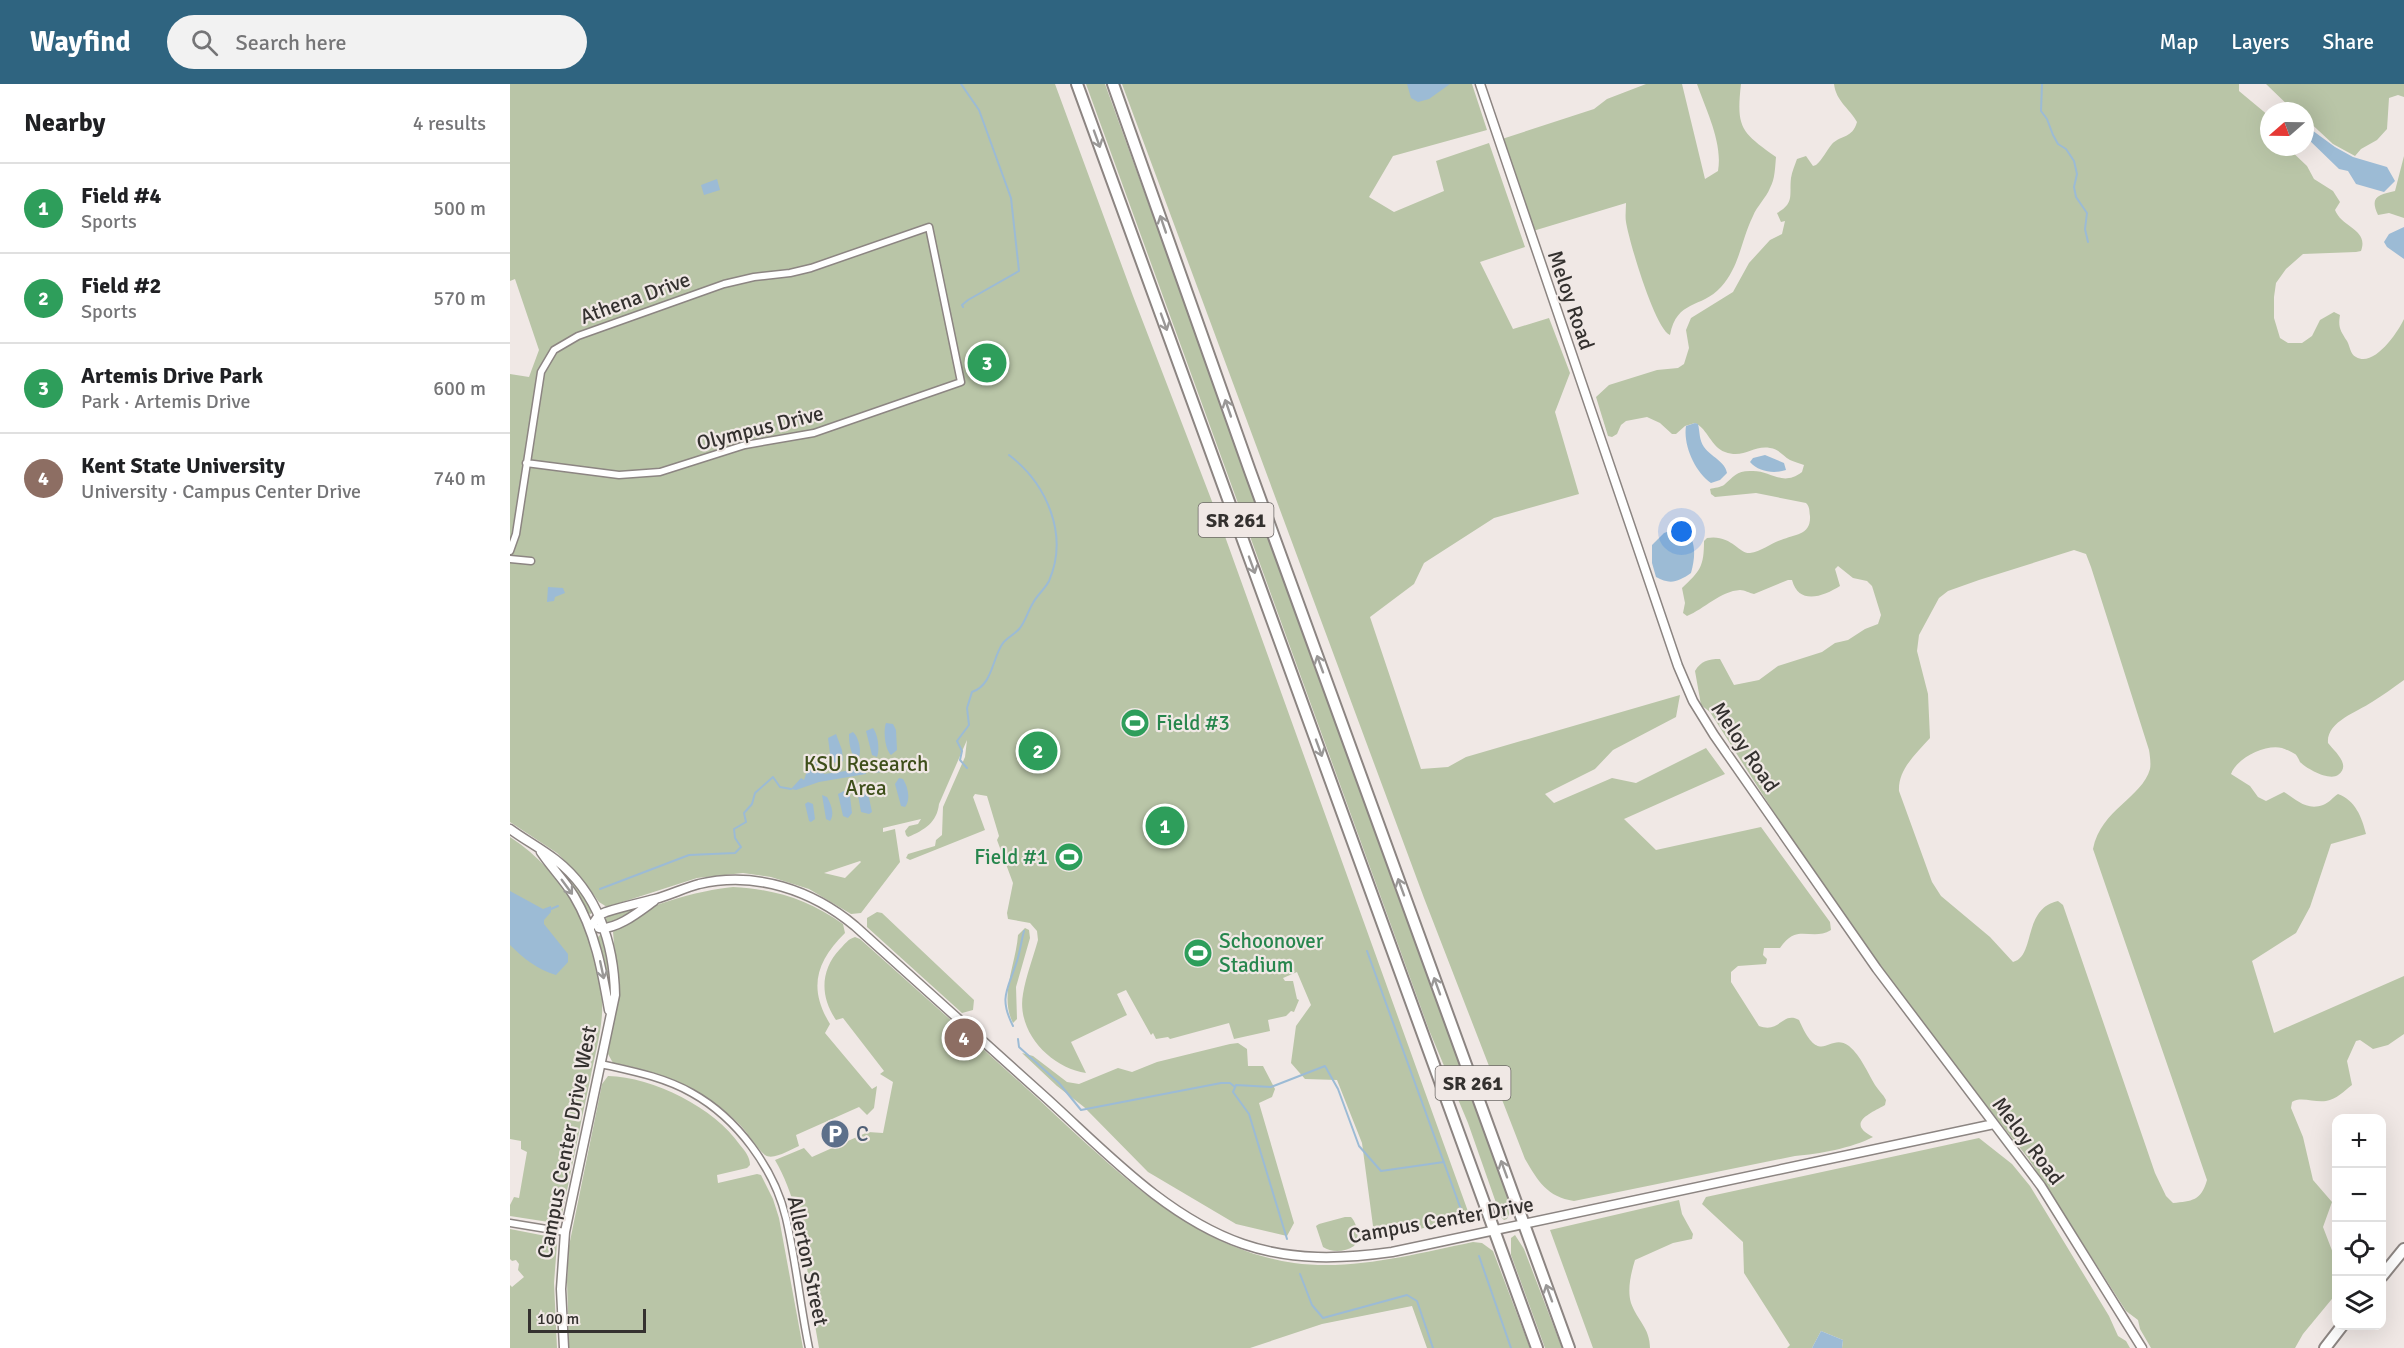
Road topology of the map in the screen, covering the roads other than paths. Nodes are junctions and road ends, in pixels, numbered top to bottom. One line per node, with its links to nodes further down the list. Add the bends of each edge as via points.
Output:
1 (1077, 84): 20 (main road, SR 261, one-way to 20)
2 (1113, 84): 19 (main road, SR 261, one-way to 2)
3 (1480, 84): 17 (street, Meloy Road, via 1693,701 1835,910)
4 (961, 382): 5 (street, Olympus Drive, via 814,434 745,445 660,472 616,475); 5 (street, Athena Drive, via 929,227 811,268 724,285 567,341 550,355 541,372)
5 (526, 463): 6 (street, Athena Drive)
6 (510, 551)
7 (510, 559): 8 (street)
8 (531, 561)
9 (510, 830): 10 (street)
10 (539, 849): 12 (street, via 573,875); 13 (street, Campus Center Drive West, one-way to 13, via 571,891)
11 (657, 899): 12 (street, Campus Center Drive); 14 (street, Campus Center Drive); 20 (street, Campus Center Drive, via 702,884 745,881 792,888 830,907 1147,1188 1192,1220 1228,1238 1283,1254 1340,1257 1392,1252)
12 (599, 915): 13 (street); 14 (street)
13 (590, 928): 14 (street); 15 (street, Campus Center Drive West, one-way to 15)
14 (605, 929): 15 (street, Campus Center Drive West, via 615,995)
15 (609, 1014): 16 (street, Campus Center Drive West)
16 (601, 1064): 21 (street, Campus Center Drive West); 26 (street, Allerton Street, via 653,1077 691,1092 723,1116 749,1144 771,1178 786,1216)
17 (1994, 1124): 19 (street, Campus Center Drive); 29 (street, Meloy Road, via 2042,1188)
18 (510, 1223): 21 (street)
19 (1524, 1224): 20 (street, Campus Center Drive); 28 (main road, SR 261, one-way to 19)
20 (1494, 1230): 27 (main road, SR 261)
21 (565, 1232): 25 (street, Campus Center Drive West, via 561,1289)
22 (2404, 1249): 23 (main road)
23 (2386, 1271)
24 (2339, 1330): 30 (main road)
25 (564, 1348)
26 (809, 1348)
27 (1537, 1348)
28 (1569, 1348)
29 (2142, 1348)
30 (2325, 1348)

